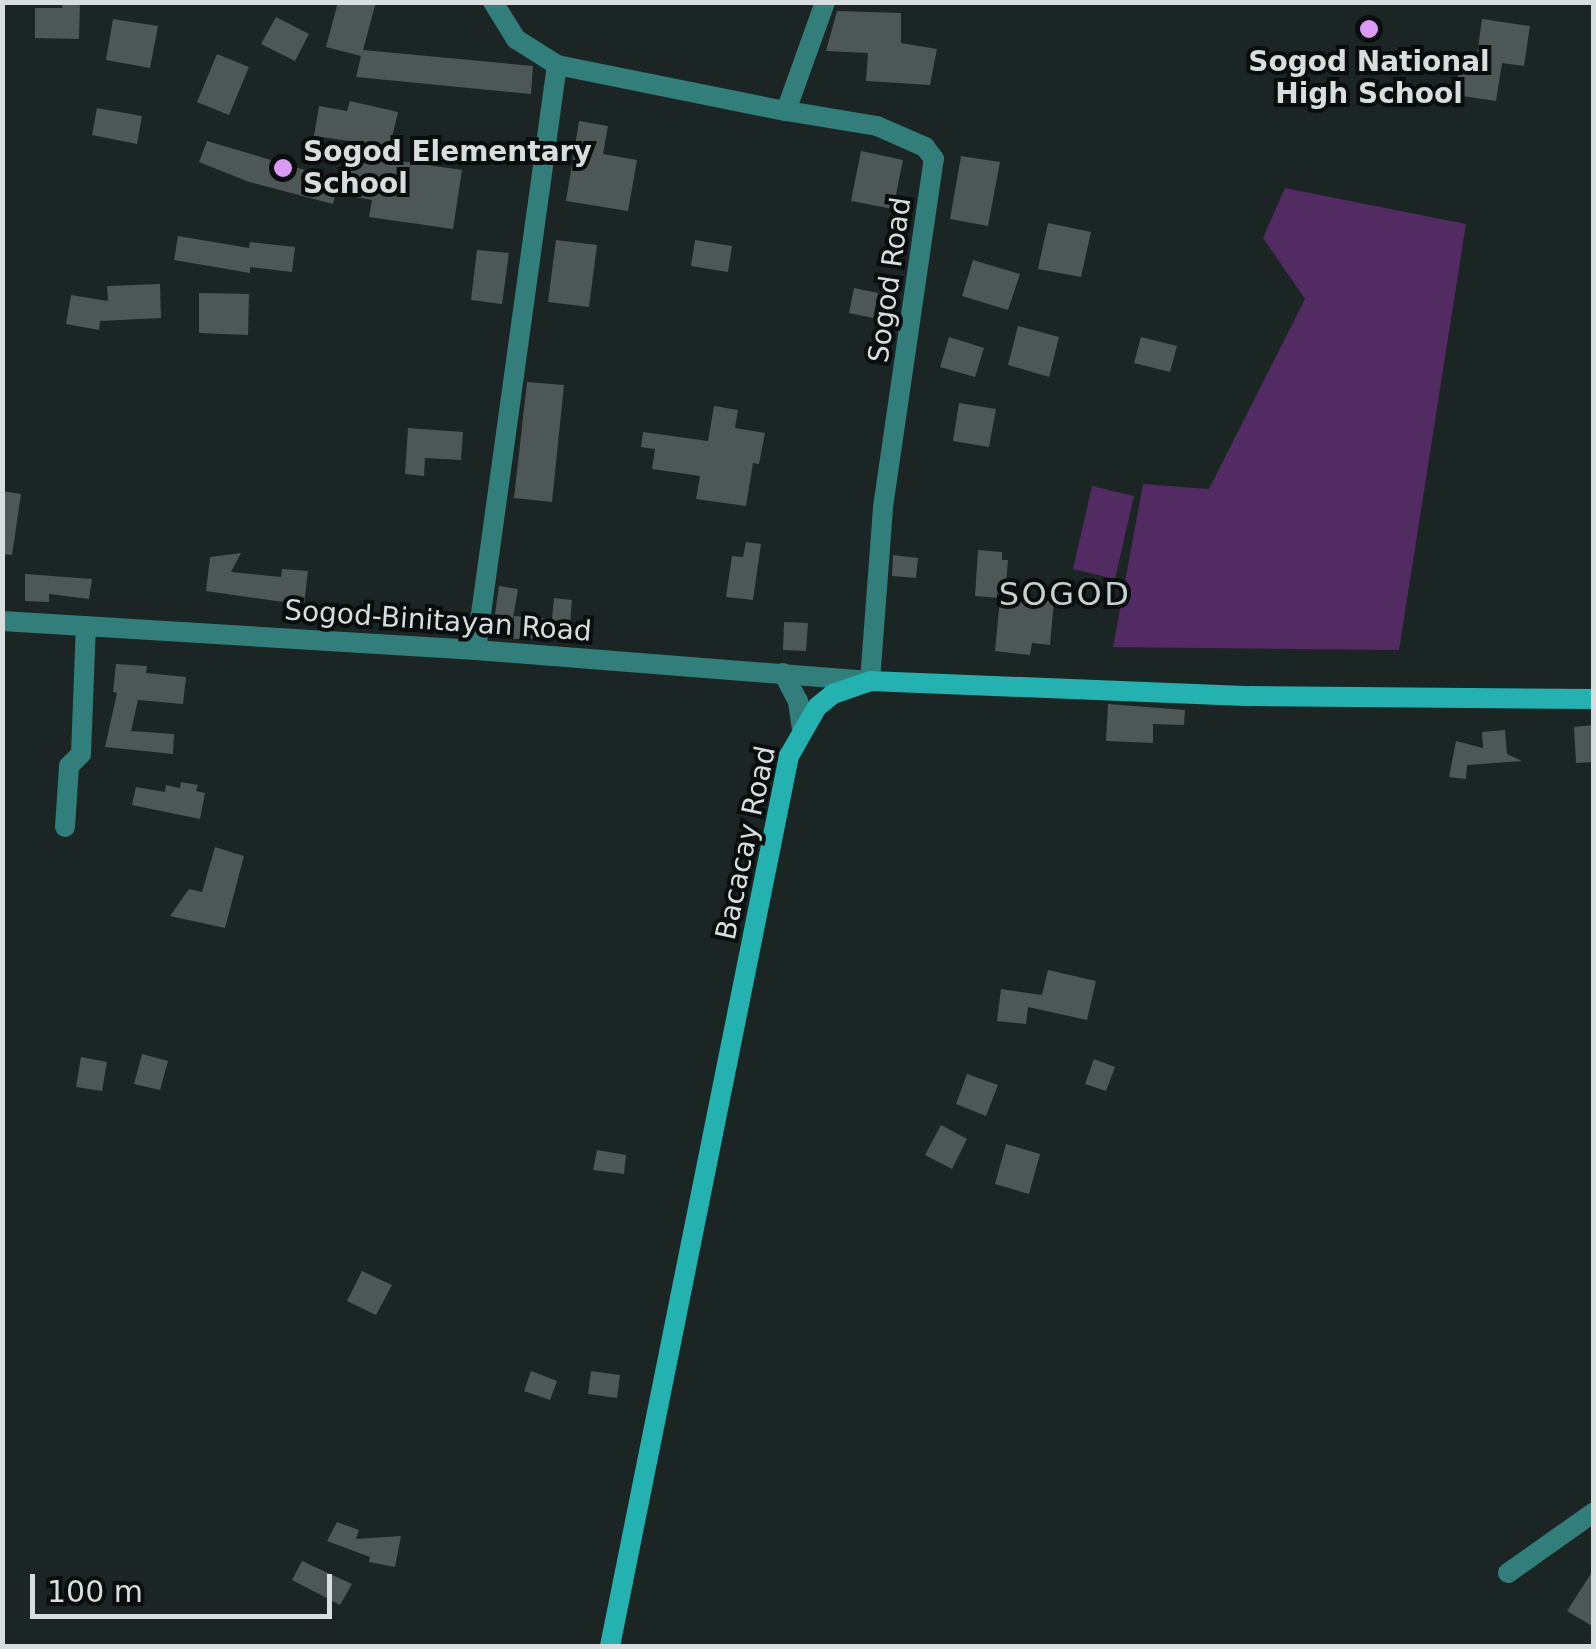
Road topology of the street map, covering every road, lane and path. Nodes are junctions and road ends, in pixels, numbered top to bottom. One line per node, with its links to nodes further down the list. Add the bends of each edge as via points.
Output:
1 (494, 2): 3 (street, via 516,39)
2 (825, 2): 4 (street)
3 (557, 64): 4 (street); 7 (street)
4 (786, 111): 9 (street, Sogod Road, via 877,126 925,147 934,160 883,507)
5 (2, 621): 6 (street, Sogod-Binitayan Road)
6 (86, 626): 7 (street, Sogod-Binitayan Road); 12 (street, via 80,754 69,766)
7 (476, 650): 8 (street, Sogod-Binitayan Road)
8 (782, 673): 9 (street, Sogod-Binitayan Road); 11 (street, via 798,701)
9 (870, 681): 10 (main road, Bacacay Road, via 1251,696); 11 (main road, Bacacay Road, via 833,694)
10 (1594, 699)
11 (802, 728): 15 (main road, Bacacay Road, via 790,756)
12 (65, 826)
13 (1594, 1512): 14 (street)
14 (1508, 1574)
15 (610, 1646)

